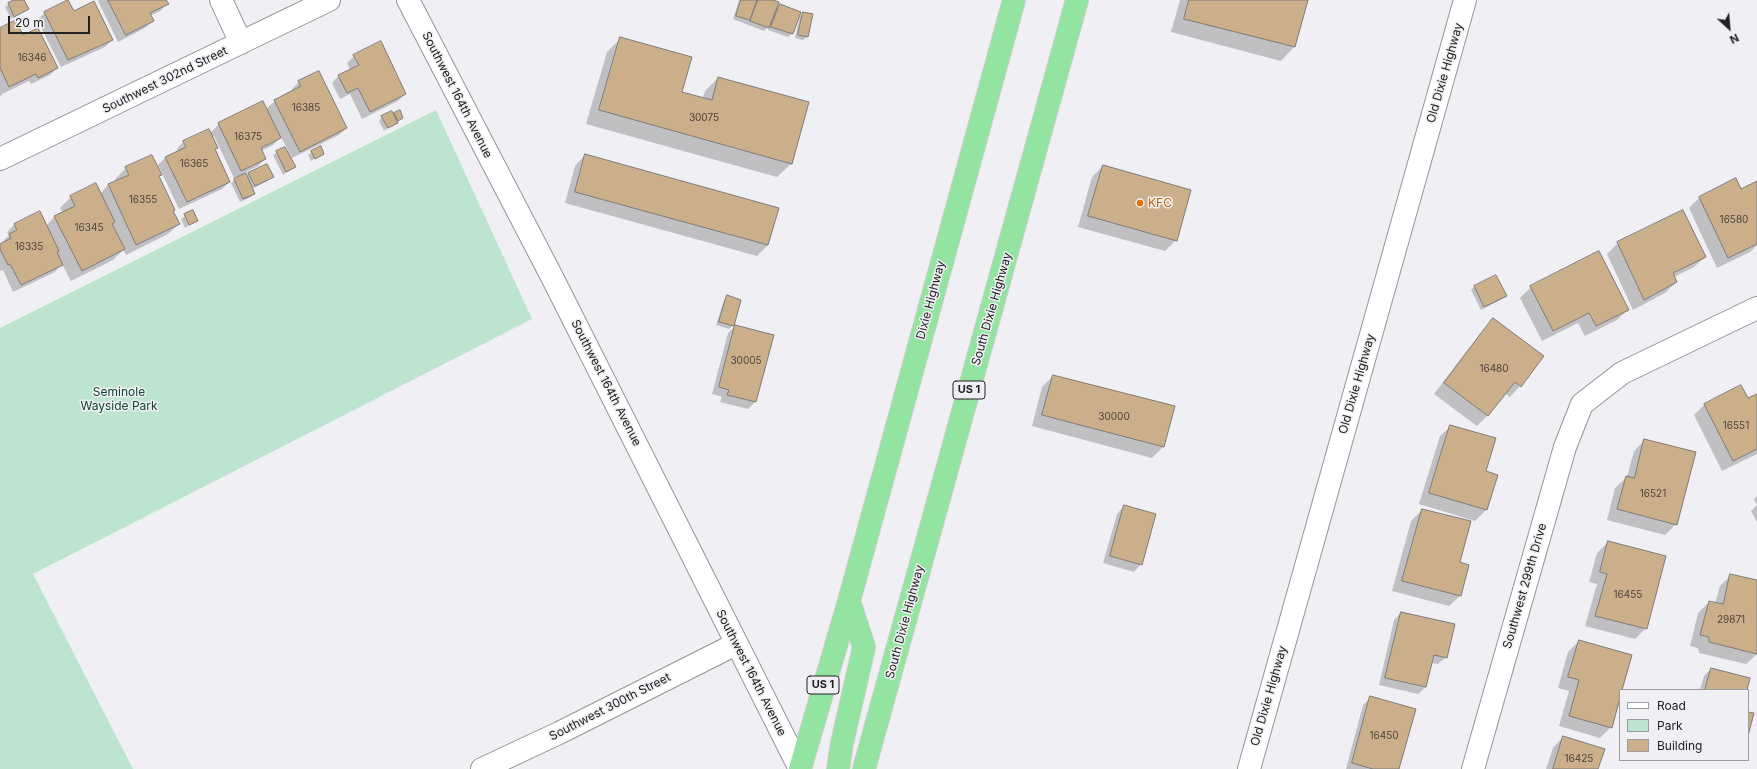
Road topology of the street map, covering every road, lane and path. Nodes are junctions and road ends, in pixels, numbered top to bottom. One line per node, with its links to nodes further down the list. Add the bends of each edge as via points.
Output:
1 (221, 0): 7 (street)
2 (329, 0): 7 (street, Southwest 302nd Street)
3 (408, 0): 11 (street, Southwest 164th Avenue, via 556,284)
4 (1014, 0): 10 (highway, Dixie Highway / US 1)
5 (1465, 0): 16 (street, Old Dixie Highway)
6 (1076, 6): 15 (highway, South Dixie Highway / US 1)
7 (241, 43): 8 (street, Southwest 302nd Street)
8 (0, 158)
9 (1757, 308): 17 (street, Southwest 299th Drive, via 1622,372 1582,404 1565,447)
10 (849, 601): 13 (highway, US 1); 14 (highway, via 864,647)
11 (736, 644): 12 (street, Southwest 300th Street); 13 (street, Southwest 164th Avenue)
12 (482, 769)
13 (800, 769)
14 (838, 769)
15 (864, 769)
16 (1249, 769)
17 (1473, 769)

